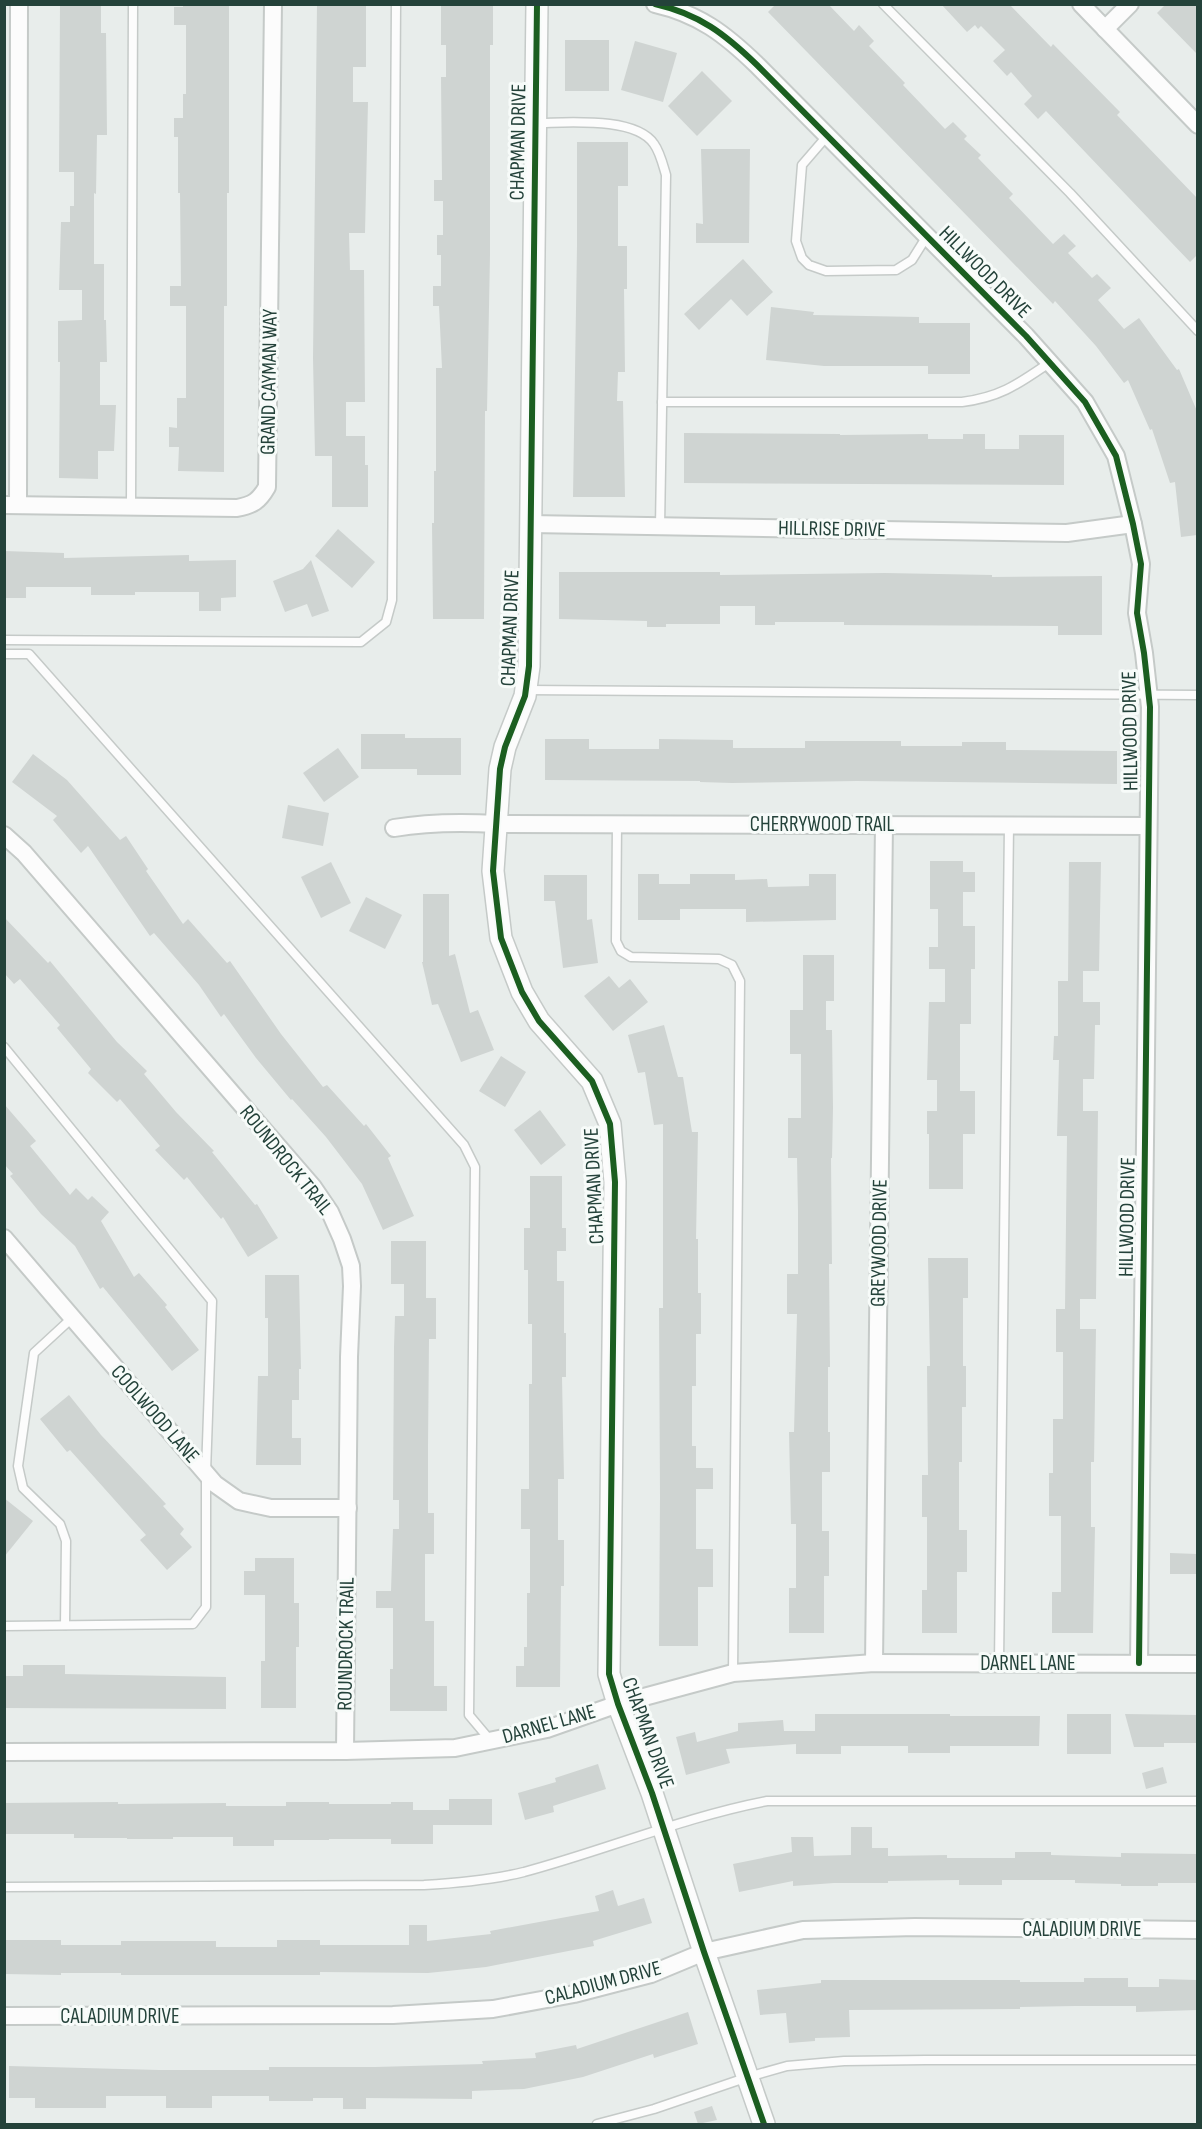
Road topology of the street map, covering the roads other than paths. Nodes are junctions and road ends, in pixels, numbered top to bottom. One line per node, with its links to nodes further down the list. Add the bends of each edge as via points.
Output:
1 (19, 4): 18 (street)
2 (133, 4): 19 (lane)
3 (273, 4): 19 (street, GRAND CAYMAN WAY, via 267,487 260,499 237,508)
4 (396, 4): 23 (lane, via 392,600 386,622 361,642)
5 (537, 4): 11 (street, CHAPMAN DRIVE)
6 (654, 4): 13 (street, HILLWOOD DRIVE, via 680,10 732,41)
7 (883, 4): 15 (lane, via 1070,193)
8 (1081, 4): 10 (street)
9 (1130, 4): 10 (street)
10 (1105, 29): 12 (street)
11 (535, 123): 17 (lane, via 598,123 632,128 654,144 666,175); 20 (street, CHAPMAN DRIVE)
12 (1197, 125)
13 (827, 136): 14 (street, HILLWOOD DRIVE); 14 (lane, via 802,165 796,241 808,265 826,271 896,270 912,260)
14 (927, 236): 16 (street, HILLWOOD DRIVE)
15 (1197, 331)
16 (1049, 363): 17 (lane, via 1011,389 962,402); 21 (street, HILLWOOD DRIVE, via 1085,402 1116,456)
17 (662, 402): 22 (lane)
18 (11, 505): 19 (street, GRAND CAYMAN WAY)
19 (131, 507)
20 (530, 524): 22 (street, HILLRISE DRIVE); 25 (street, CHAPMAN DRIVE, via 529,666)
21 (1133, 524): 22 (street, HILLRISE DRIVE, via 1067,533); 26 (street, HILLWOOD DRIVE, via 1141,564 1137,613)
22 (660, 526)
23 (4, 640)
24 (4, 654): 48 (lane, via 29,654 464,1145 475,1167 469,1715)
25 (525, 690): 26 (lane); 28 (street, CHAPMAN DRIVE, via 500,769)
26 (1149, 694): 27 (lane); 32 (street, HILLWOOD DRIVE)
27 (1197, 694)
28 (497, 824): 29 (street, CHERRYWOOD TRAIL); 33 (street, CHERRYWOOD TRAIL, via 449,822); 47 (street, CHAPMAN DRIVE, via 493,871 501,938 522,992 539,1021 592,1081 610,1124 615,1194 609,1674)
29 (617, 824): 30 (street, CHERRYWOOD TRAIL); 46 (lane, via 616,941 621,951 632,957 719,959 732,965 740,981)
30 (884, 824): 31 (street, CHERRYWOOD TRAIL); 42 (street, GREYWOOD DRIVE)
31 (1009, 825): 32 (street, CHERRYWOOD TRAIL); 43 (lane)
32 (1148, 826): 44 (street, HILLWOOD DRIVE)
33 (394, 828)
34 (4, 835): 39 (street, ROUNDROCK TRAIL, via 32,862 313,1187 330,1212 351,1266)
35 (4, 1047): 38 (lane, via 212,1301)
36 (4, 1238): 37 (street, COOLWOOD LANE)
37 (72, 1318): 38 (street, COOLWOOD LANE); 40 (lane, via 34,1353 18,1466 23,1488 60,1524 66,1541)
38 (206, 1472): 39 (street, COOLWOOD LANE, via 215,1484 239,1501 271,1508); 40 (lane, via 206,1607 193,1624)
39 (348, 1508): 49 (street, ROUNDROCK TRAIL)
40 (66, 1625): 41 (lane)
41 (4, 1626)
42 (874, 1663): 43 (street, DARNEL LANE); 46 (street, DARNEL LANE)
43 (999, 1663): 44 (street, DARNEL LANE)
44 (1139, 1663): 45 (street, DARNEL LANE)
45 (1197, 1664)
46 (733, 1673): 47 (street, DARNEL LANE)
47 (618, 1704): 48 (street, DARNEL LANE, via 547,1729); 52 (street, CHAPMAN DRIVE)
48 (490, 1741): 49 (street, DARNEL LANE, via 455,1748)
49 (345, 1751): 50 (street, DARNEL LANE)
50 (4, 1752)
51 (1197, 1801): 52 (lane, via 767,1801)
52 (664, 1829): 53 (lane, via 523,1872 468,1882); 55 (street, CHAPMAN DRIVE)
53 (4, 1887)
54 (1197, 1930): 55 (street, CALADIUM DRIVE, via 803,1930)
55 (704, 1952): 56 (street, CALADIUM DRIVE, via 651,1974 585,1992 493,2008 393,2016); 58 (street, CHAPMAN DRIVE)
56 (4, 2016)
57 (1197, 2060): 58 (lane, via 844,2061 787,2066)
58 (748, 2077): 59 (lane); 60 (street, CHAPMAN DRIVE)
59 (597, 2124)
60 (764, 2124)

